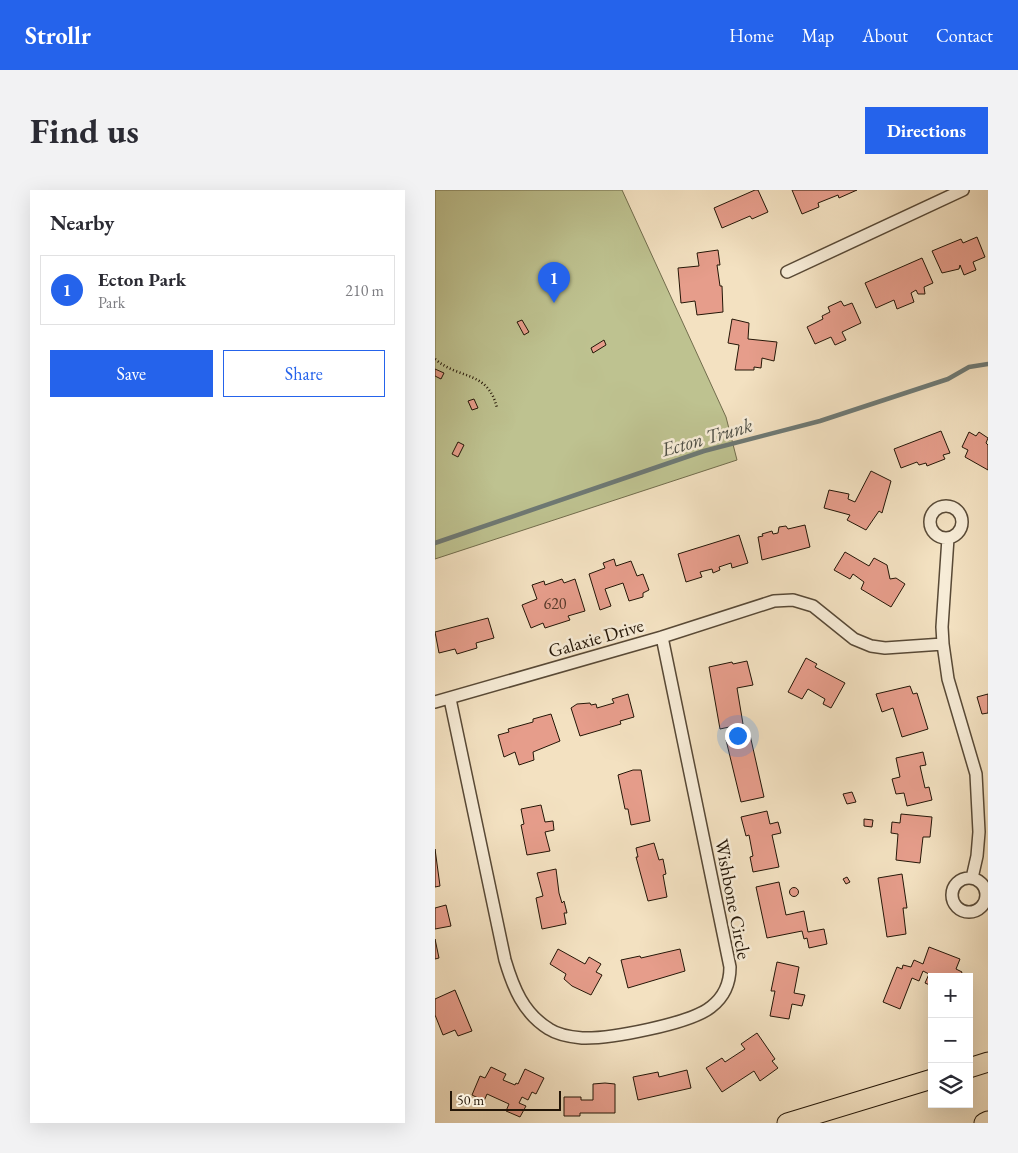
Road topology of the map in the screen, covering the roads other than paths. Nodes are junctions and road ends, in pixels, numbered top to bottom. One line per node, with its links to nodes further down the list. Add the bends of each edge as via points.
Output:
1 (963, 190): 2 (street)
2 (787, 272)
3 (948, 538): 5 (street)
4 (662, 637): 5 (street, Galaxie Drive, via 783,600 803,602 822,612 854,639 871,646); 6 (street, Galaxie Drive); 6 (street, Wishbone Circle, via 730,967 730,977 720,998 701,1014 685,1020 604,1037 583,1038 550,1030 525,1008 505,960)
5 (943, 644): 8 (street, via 949,679 976,774 979,832)
6 (450, 699): 7 (street, Galaxie Drive)
7 (435, 702)
8 (972, 878)
9 (988, 1062): 10 (main road)
10 (973, 1067)
11 (928, 1080): 13 (main road)
12 (988, 1121): 14 (main road)
13 (787, 1123)
14 (984, 1123)

